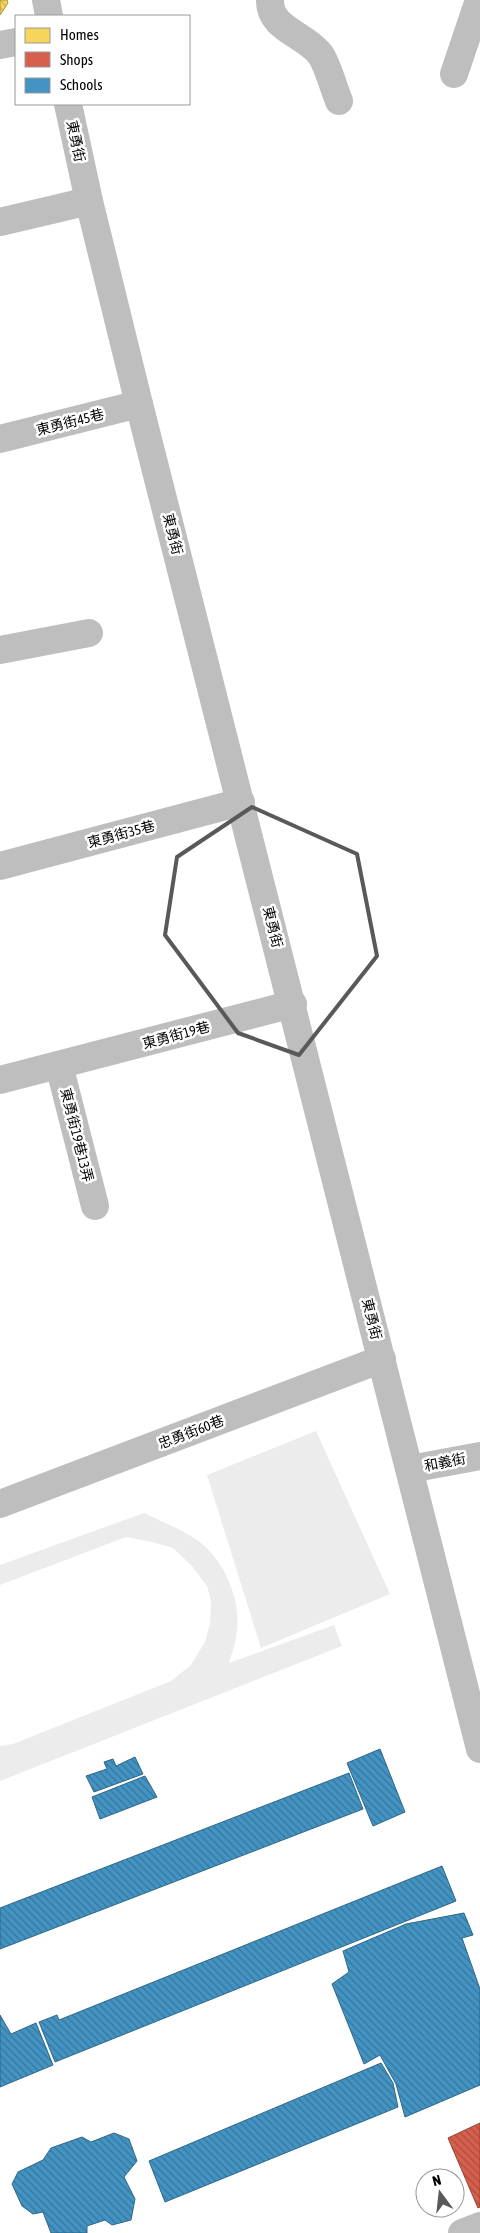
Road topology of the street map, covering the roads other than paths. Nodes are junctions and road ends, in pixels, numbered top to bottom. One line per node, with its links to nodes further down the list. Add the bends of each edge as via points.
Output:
1 (46, 0): 4 (street)
2 (270, 0): 8 (street, via 275,20 320,54)
3 (479, 0): 7 (street)
4 (49, 15)
5 (15, 42): 6 (street)
6 (0, 45)
7 (454, 74)
8 (339, 100)
9 (68, 105): 10 (street, 東勇街)
10 (89, 201): 11 (street); 12 (street, 東勇街)
11 (0, 222)
12 (139, 404): 13 (street, 東勇街45巷); 16 (street, 東勇街)
13 (0, 439)
14 (89, 633): 15 (street)
15 (0, 650)
16 (241, 802): 17 (street, 東勇街35巷); 18 (street, 東勇街)
17 (0, 866)
18 (293, 1004): 19 (street, 東勇街19巷); 22 (street, 東勇街)
19 (59, 1065): 20 (street, 東勇街19巷); 21 (street, 東勇街19巷13弄)
20 (0, 1080)
21 (95, 1206)
22 (382, 1359): 24 (street, 東勇街); 25 (street, 忠勇街60巷)
23 (480, 1456): 24 (street, 和義街)
24 (410, 1469): 26 (street, 東勇街)
25 (0, 1503)
26 (480, 1749)
27 (480, 2226): 28 (street)
28 (462, 2233)

